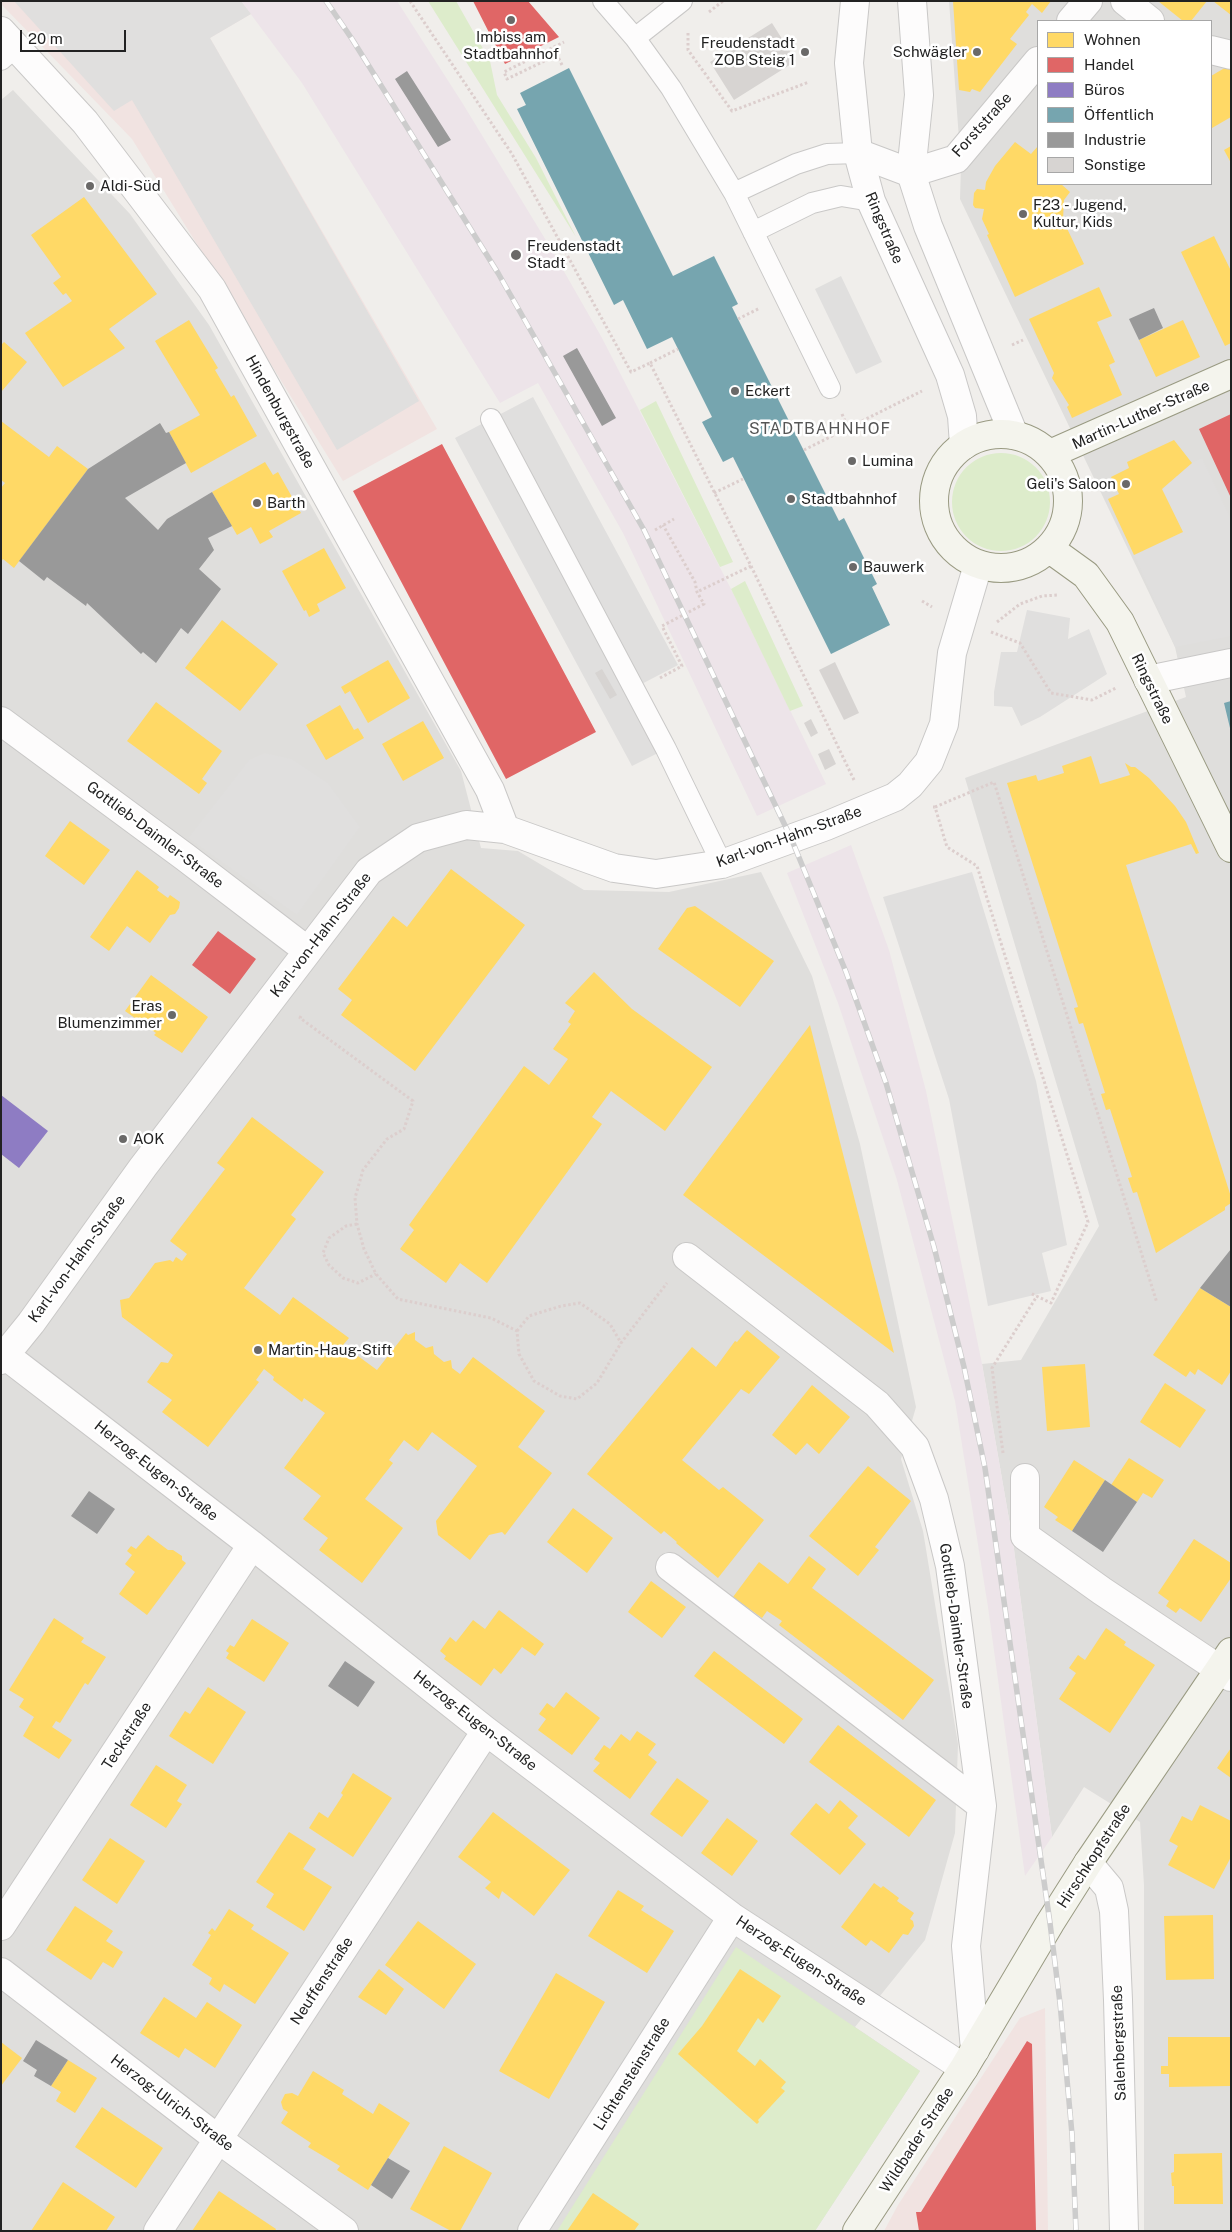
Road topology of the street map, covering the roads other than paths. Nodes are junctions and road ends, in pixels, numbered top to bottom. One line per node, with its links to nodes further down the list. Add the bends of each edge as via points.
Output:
1 (682, 1): 9 (lane)
2 (855, 1): 14 (street, Ringstraße, via 849,62)
3 (912, 1): 15 (street, via 919,95)
4 (1088, 1): 7 (street)
5 (1125, 1): 8 (street)
6 (604, 2): 9 (lane)
7 (1072, 20)
8 (1149, 20)
9 (634, 38): 16 (lane, via 670,88)
10 (6, 46): 30 (street, Hindenburgstraße, via 85,122 212,289 490,790)
11 (1212, 50): 12 (street)
12 (1231, 55)
13 (1037, 62): 15 (street, Forststraße, via 956,159)
14 (858, 153): 15 (street); 16 (lane, via 827,154 796,164); 17 (street, Ringstraße)
15 (911, 173): 22 (street, via 928,226)
16 (734, 193): 18 (lane)
17 (871, 202): 18 (lane, via 841,196 812,203); 23 (street, Ringstraße, via 950,375 962,416)
18 (753, 232): 20 (lane)
19 (1231, 374): 24 (main road, Martin-Luther-Straße)
20 (830, 388)
21 (491, 419): 32 (lane, via 666,749)
22 (1014, 435): 23 (main road, via 980,437); 24 (main road, via 1028,439)
23 (964, 445): 26 (main road, via 949,459 938,477 934,498 936,520 945,539 960,555)
24 (1050, 454): 25 (main road, via 1062,472 1068,491 1068,512 1062,532)
25 (1050, 549): 26 (main road, via 1016,568); 28 (main road, Ringstraße, via 1086,575 1120,622)
26 (978, 565): 32 (street, Karl-von-Hahn-Straße, via 952,652 942,731 929,762 895,797)
27 (1231, 663): 28 (street)
28 (1148, 680): 31 (main road, Ringstraße)
29 (1, 721): 33 (street, Gottlieb-Daimler-Straße)
30 (505, 829): 32 (street, Karl-von-Hahn-Straße, via 614,868 656,874); 33 (street, Karl-von-Hahn-Straße, via 466,825 418,838 369,871)
31 (1231, 848)
32 (722, 864)
33 (308, 950): 35 (street, Karl-von-Hahn-Straße, via 31,1323)
34 (687, 1257): 41 (street, Gottlieb-Daimler-Straße, via 877,1404 915,1447 934,1499 950,1566)
35 (3, 1355): 37 (street, Herzog-Eugen-Straße)
36 (1025, 1478): 39 (street, Hirschkopfstraße, via 1026,1536 1102,1591)
37 (252, 1545): 40 (street, Herzog-Eugen-Straße); 44 (street, Teckstraße)
38 (670, 1567): 41 (street)
39 (1227, 1666): 42 (main road, Hirschkopfstraße)
40 (486, 1731): 43 (street, Herzog-Eugen-Straße); 47 (street, Neuffenstraße)
41 (982, 1806): 46 (street, Gottlieb-Daimler-Straße, via 966,1946)
42 (1088, 1864): 46 (main road, Hirschkopfstraße); 52 (street, Salenbergstraße, via 1109,1888 1114,1911)
43 (732, 1917): 46 (street, Herzog-Eugen-Straße); 50 (street, Lichtensteinstraße)
44 (1, 1926)
45 (1, 1972): 47 (street, Herzog-Ulrich-Straße)
46 (970, 2059): 51 (main road, Wildbader Straße)
47 (218, 2139): 48 (street, Neuffenstraße); 49 (street, Herzog-Ulrich-Straße)
48 (158, 2231)
49 (344, 2231)
50 (532, 2231)
51 (857, 2231)
52 (1124, 2231)

